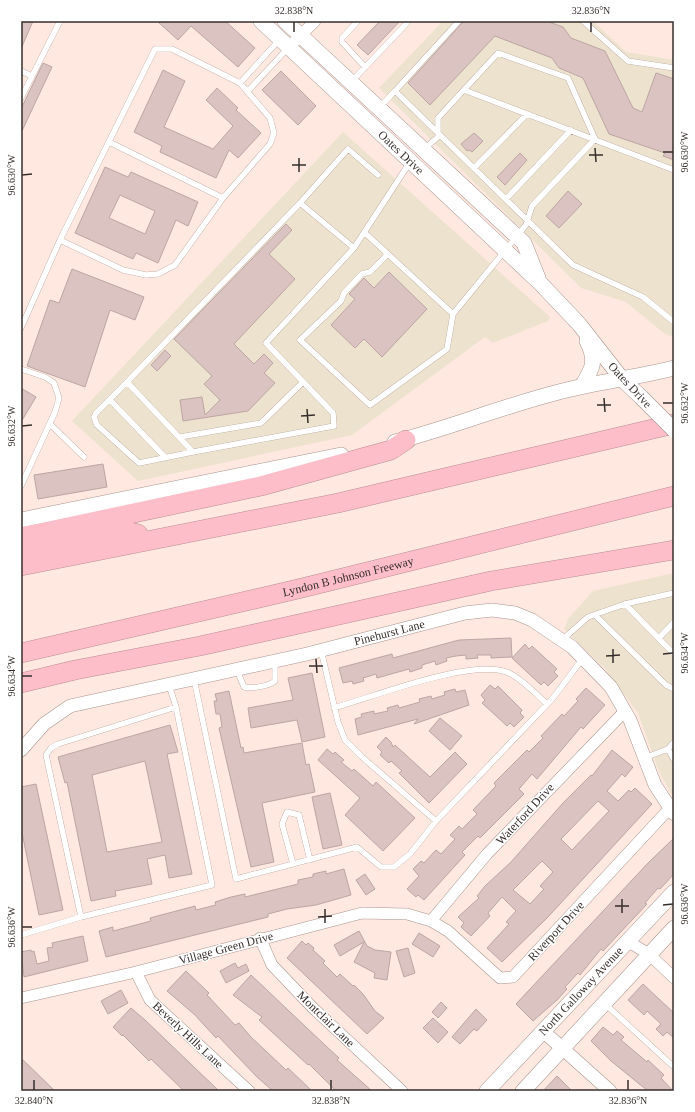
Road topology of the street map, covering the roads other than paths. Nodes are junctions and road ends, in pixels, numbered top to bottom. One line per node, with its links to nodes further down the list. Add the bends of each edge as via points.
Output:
1 (60, 21): 13 (lane)
2 (262, 21): 9 (main road, Oates Drive)
3 (315, 21): 8 (street)
4 (358, 21): 10 (lane, via 342,38 342,42)
5 (406, 21): 10 (lane, via 407,24)
6 (459, 21): 17 (lane)
7 (583, 21): 11 (lane, via 628,61)
8 (294, 26): 9 (street); 14 (main road, Oates Drive)
9 (285, 43): 15 (lane); 18 (lane); 27 (main road, Oates Drive)
10 (365, 67): 14 (lane)
11 (674, 68)
12 (21, 71): 13 (lane)
13 (32, 76): 19 (lane)
14 (351, 82): 20 (main road, Oates Drive)
15 (240, 83): 18 (lane); 25 (lane, via 172,49 155,49)
16 (464, 90): 21 (lane); 23 (lane, via 438,118); 24 (lane, via 498,53 568,78)
17 (395, 91): 20 (lane); 23 (lane)
18 (247, 92): 31 (lane, via 270,118 274,133 270,144)
19 (21, 98)
20 (379, 108): 26 (main road, Oates Drive)
21 (528, 114): 22 (lane); 28 (lane)
22 (571, 130): 24 (lane); 32 (lane)
23 (438, 132): 26 (lane, via 438,137); 28 (lane)
24 (595, 139): 29 (lane); 34 (lane, via 532,206)
25 (109, 142): 31 (lane); 37 (lane)
26 (423, 149): 27 (main road); 36 (main road, Oates Drive)
27 (410, 162): 35 (lane); 39 (main road, Oates Drive)
28 (474, 168): 32 (lane)
29 (674, 170)
30 (378, 175): 33 (lane, via 348,149)
31 (223, 198): 37 (lane, via 175,265 158,274 146,275 123,270)
32 (506, 199): 34 (lane)
33 (300, 203): 38 (lane); 49 (lane)
34 (528, 220): 36 (lane); 43 (lane, via 572,265 643,297)
35 (365, 233): 38 (lane); 40 (lane)
36 (517, 236): 39 (lane); 41 (main road, Oates Drive, via 524,243)
37 (60, 240): 45 (lane)
38 (354, 248): 50 (lane, via 266,343)
39 (504, 250): 41 (main road, Oates Drive); 42 (lane)
40 (388, 254): 42 (lane); 42 (lane, via 370,272 362,274 344,293 341,301 300,340 370,405 447,349)
41 (541, 284): 44 (main road, Oates Drive)
42 (452, 314)
43 (674, 322)
44 (579, 324): 48 (main road, Oates Drive); 51 (main road, via 593,354 593,366)
45 (21, 328)
46 (674, 368): 48 (main road)
47 (21, 369): 53 (lane, via 45,377 54,383 59,398)
48 (622, 379): 51 (main road); 55 (main road, Oates Drive, bridge)
49 (127, 382): 52 (lane); 56 (lane)
50 (303, 382): 56 (lane, via 261,423); 58 (lane, via 333,413 334,426)
51 (582, 386): 57 (main road, via 522,402)
52 (110, 400): 60 (lane); 60 (lane, via 96,413 94,417 97,425 139,463)
53 (50, 424): 59 (lane); 61 (lane)
54 (674, 424): 65 (highway, via 338,503)
55 (674, 430)
56 (180, 437): 58 (lane)
57 (406, 440): 63 (main road); 64 (highway, via 391,450 261,486)
58 (193, 452): 60 (lane)
59 (84, 457)
60 (165, 457)
61 (21, 486)
62 (674, 496): 76 (highway, Lyndon B Johnson Freeway, via 314,585)
63 (21, 520)
64 (21, 537)
65 (161, 539): 66 (highway, via 130,532); 68 (highway)
66 (21, 548)
67 (674, 550): 82 (highway, via 491,581 239,638)
68 (21, 566)
69 (674, 593): 70 (lane)
70 (625, 604): 71 (lane); 73 (lane)
71 (595, 615): 74 (lane, via 588,617); 84 (lane, via 666,685)
72 (674, 622): 73 (lane)
73 (659, 638): 77 (lane)
74 (562, 641): 75 (street, Pinehurst Lane, via 532,620 515,613 492,610 430,621); 78 (street, Pinehurst Lane)
75 (320, 650): 79 (street, Pinehurst Lane); 87 (lane)
76 (21, 653)
77 (674, 654)
78 (583, 658): 85 (lane); 88 (street, Pinehurst Lane, via 612,688)
79 (275, 661): 80 (street, Pinehurst Lane); 80 (lane, via 275,680 257,687 244,687)
80 (237, 669): 81 (street, Pinehurst Lane)
81 (194, 679): 83 (street, Pinehurst Lane); 97 (lane, via 236,879)
82 (21, 683)
83 (169, 684): 86 (lane); 91 (street, Pinehurst Lane, via 70,706 44,724)
84 (674, 688)
85 (547, 704): 87 (lane, via 508,673 474,670 434,678); 95 (lane)
86 (176, 707): 99 (lane, via 58,744 46,755); 99 (lane, via 212,885)
87 (334, 708): 95 (lane, via 345,740)
88 (625, 711): 92 (street, Pinehurst Lane); 100 (street, Waterford Drive, via 487,854)
89 (674, 742): 90 (lane)
90 (668, 749): 92 (lane); 93 (lane)
91 (21, 750)
92 (644, 758): 94 (street, Pinehurst Lane, via 655,785)
93 (674, 760)
94 (672, 812): 100 (street, Riverport Drive, via 513,978 500,978 448,931)
95 (436, 822): 96 (lane, via 410,854 394,867 381,867 357,847)
96 (310, 860): 97 (lane); 97 (lane, via 299,815 287,812 282,824)
97 (293, 864)
98 (674, 892): 104 (main road, North Galloway Avenue)
99 (81, 917): 102 (lane)
100 (431, 921): 103 (street, Village Green Drive, via 407,914 362,913)
101 (674, 928): 105 (main road)
102 (21, 935)
103 (260, 938): 106 (street, Village Green Drive); 114 (street, Montclair Lane, via 272,965 313,1008)
104 (628, 941): 105 (street); 110 (main road, North Galloway Avenue)
105 (649, 954): 107 (street); 109 (main road)
106 (136, 972): 108 (street, Village Green Drive); 113 (street, Beverly Hills Lane, via 150,1000)
107 (674, 978)
108 (21, 998)
109 (604, 1003): 111 (main road); 112 (lane)
110 (543, 1031): 111 (street); 115 (main road, North Galloway Avenue)
111 (563, 1049): 116 (main road); 117 (street)
112 (674, 1068)
113 (249, 1091)
114 (402, 1091)
115 (487, 1091)
116 (523, 1091)
117 (610, 1091)

